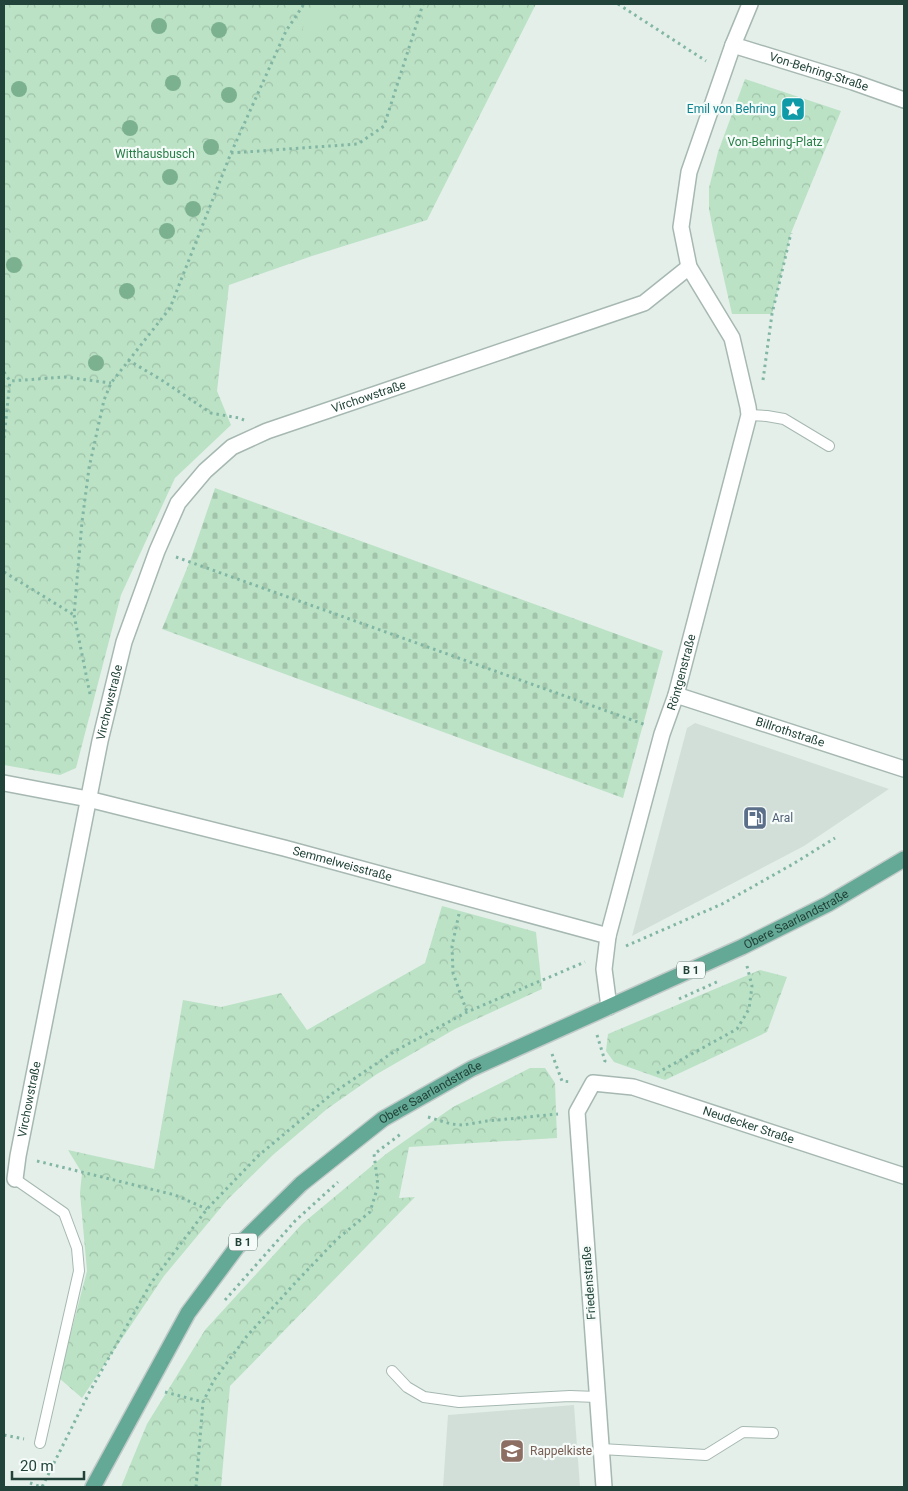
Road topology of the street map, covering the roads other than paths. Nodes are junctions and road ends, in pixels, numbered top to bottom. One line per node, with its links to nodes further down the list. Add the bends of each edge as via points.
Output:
1 (750, 4): 2 (street)
2 (733, 45): 3 (street, Von-Behring-Straße); 4 (street, via 689,172 681,228)
3 (904, 100)
4 (690, 267): 5 (street, via 732,338); 10 (street, Virchowstraße, via 644,303 267,431 232,447 205,471 178,504 157,551 124,642)
5 (749, 411): 6 (lane, via 784,419); 7 (street, Röntgenstraße)
6 (829, 446)
7 (676, 695): 8 (street, Billrothstraße); 12 (street, Röntgenstraße, via 662,734)
8 (904, 769)
9 (4, 783): 10 (street, Semmelweisstraße)
10 (88, 799): 12 (street, Semmelweisstraße, via 275,845); 15 (street, Virchowstraße)
11 (904, 859): 13 (main road, Obere Saarlandstraße / B 1, via 828,904)
12 (608, 936): 13 (street, via 604,969)
13 (609, 1007): 23 (main road, Obere Saarlandstraße / B 1, via 471,1069 383,1119 302,1184 238,1247 188,1314)
14 (577, 1112): 16 (street, Neudecker Straße, via 593,1083 632,1087); 19 (street, Friedenstraße)
15 (11, 1154): 17 (street, Virchowstraße)
16 (904, 1176)
17 (15, 1179): 21 (lane, Virchowstraße, via 64,1213 77,1248 79,1271)
18 (392, 1371): 19 (lane, via 407,1387 424,1397 459,1402)
19 (597, 1397): 22 (street, Friedenstraße)
20 (773, 1433): 22 (lane, via 743,1432 706,1455)
21 (40, 1443)
22 (601, 1449): 24 (street, Friedenstraße)
23 (93, 1487)
24 (604, 1487)

